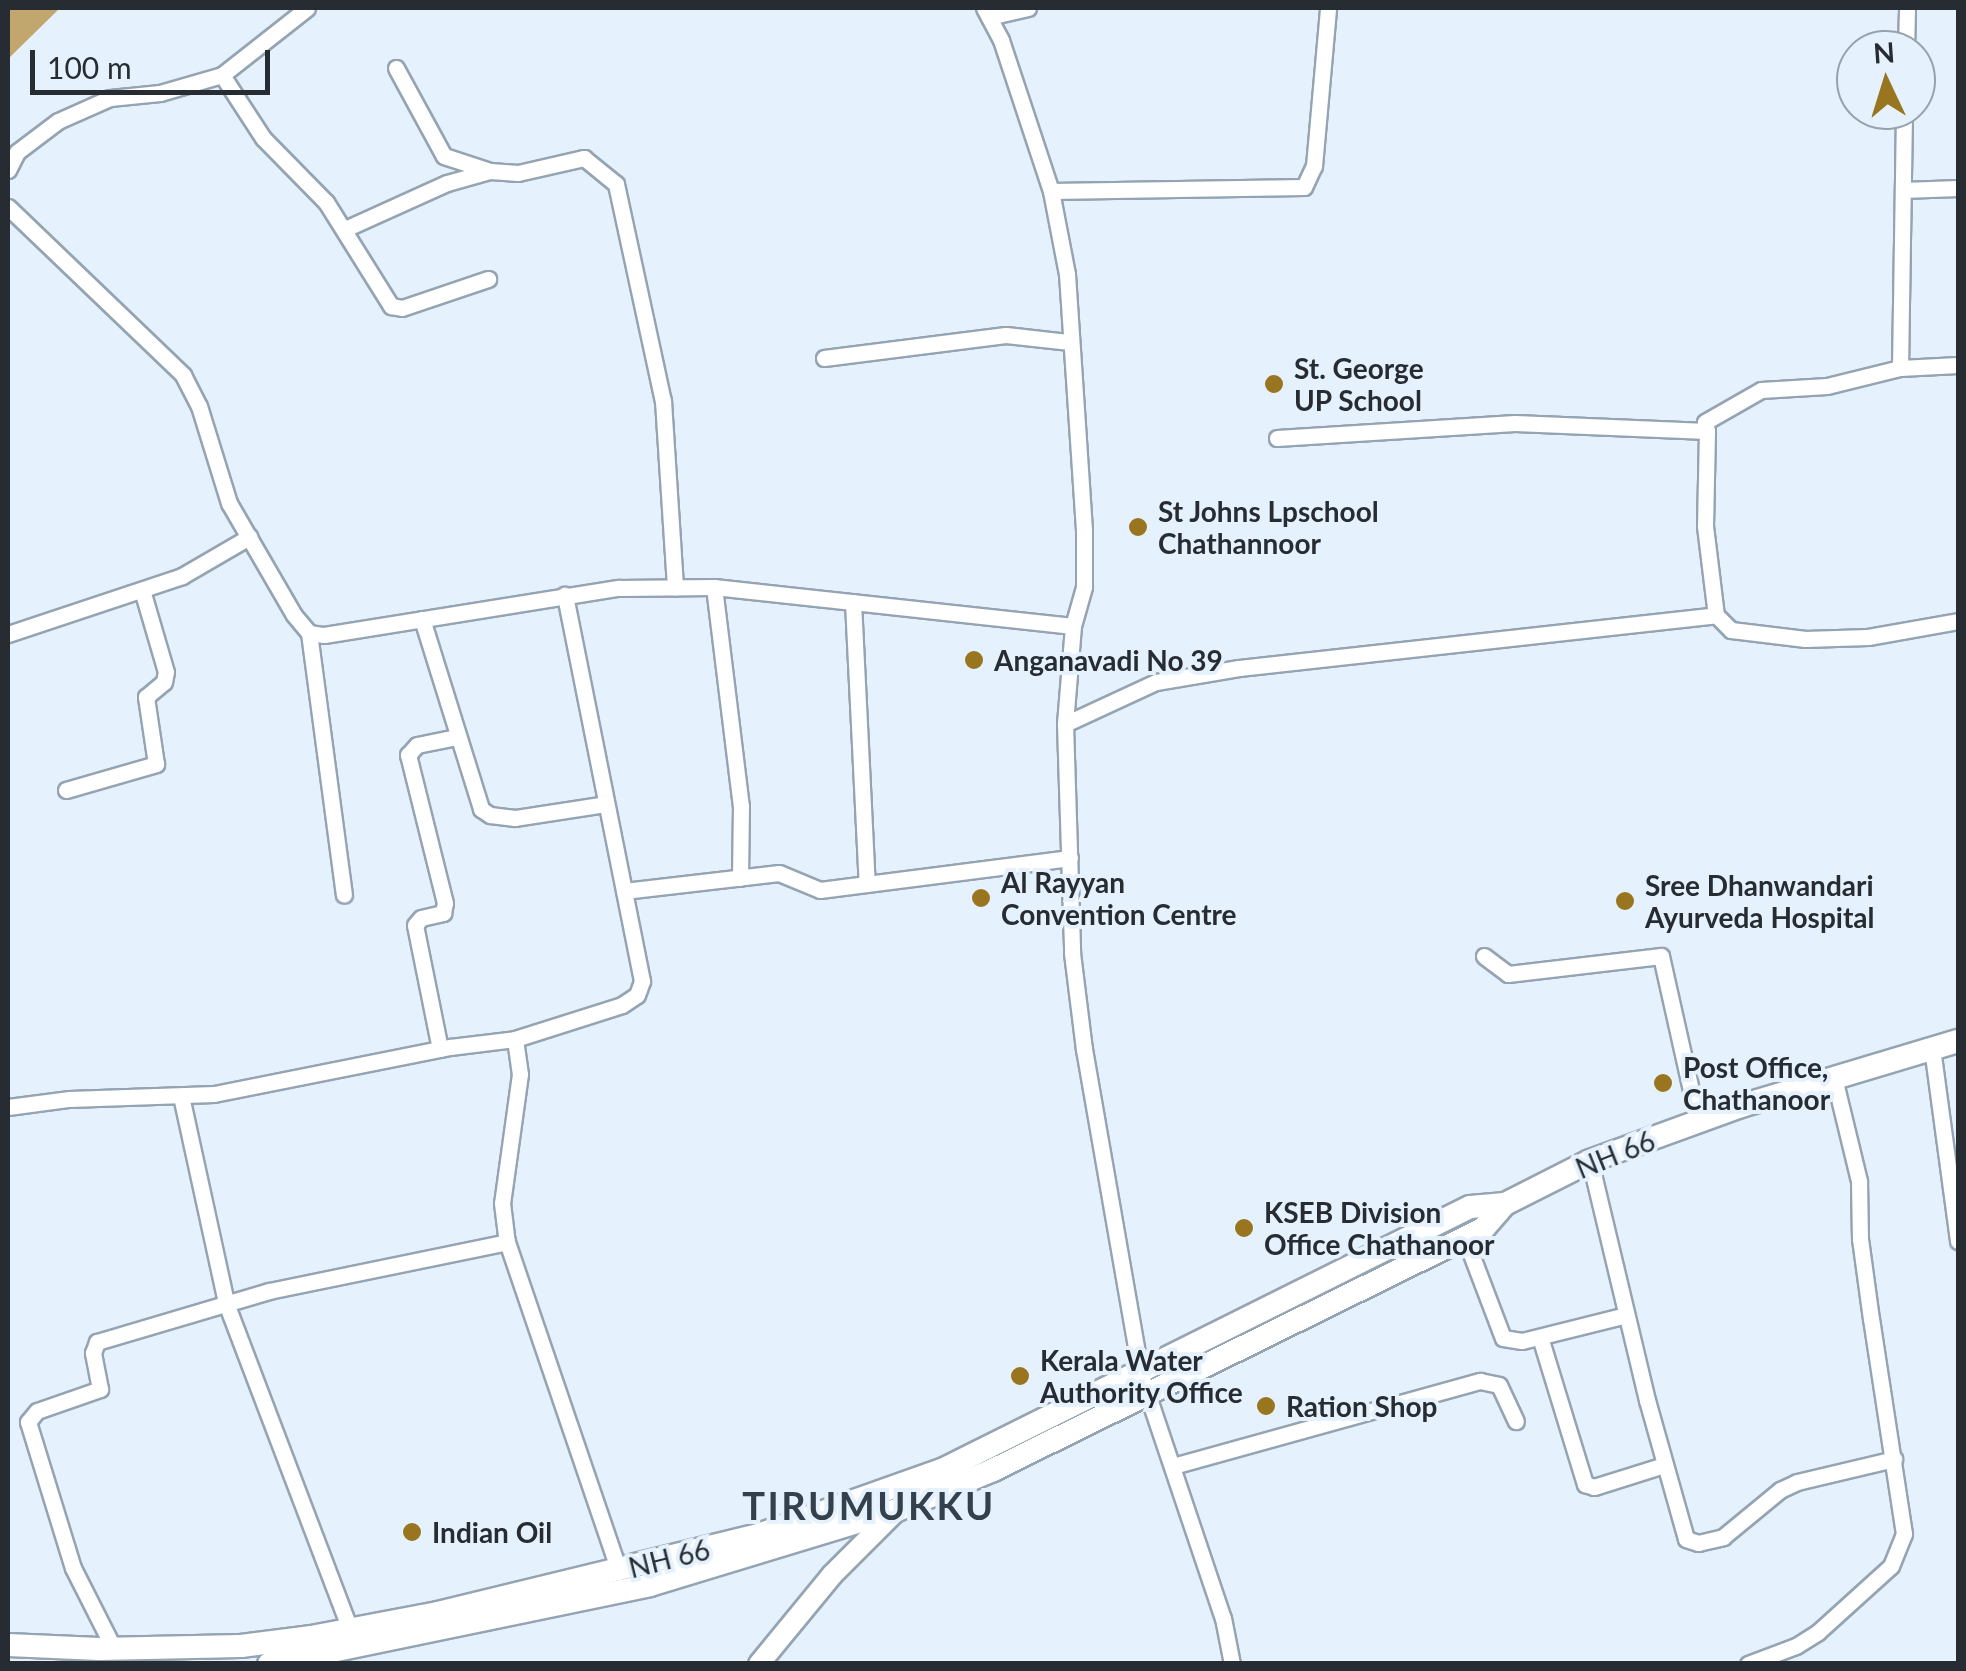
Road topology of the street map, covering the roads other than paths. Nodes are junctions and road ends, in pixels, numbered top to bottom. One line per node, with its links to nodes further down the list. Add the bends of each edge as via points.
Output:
1 (307, 8): 6 (street)
2 (1028, 8): 4 (street)
3 (1328, 8): 12 (street, via 1314,166 1304,186)
4 (987, 12): 12 (street)
5 (396, 68): 9 (street, via 444,156)
6 (222, 76): 8 (street, via 88,106 36,133); 14 (street, via 263,138)
7 (1904, 130): 11 (street)
8 (8, 170)
9 (490, 170): 14 (street); 24 (street, via 518,174 584,158 616,184 663,402)
10 (1958, 188): 11 (street)
11 (1903, 190): 19 (street)
12 (1051, 191): 16 (street, via 1067,274)
13 (8, 207): 22 (street, via 177,366)
14 (345, 230): 15 (street, via 396,308)
15 (488, 280)
16 (1068, 342): 17 (street, via 1006,335); 31 (street, via 1084,530 1084,587)
17 (824, 358)
18 (1958, 365): 19 (street)
19 (1900, 368): 20 (street, via 1827,386 1761,390 1705,422)
20 (1707, 431): 21 (street, via 1515,423); 28 (street, via 1705,526)
21 (1278, 438)
22 (248, 537): 25 (street, via 182,576); 32 (street)
23 (714, 587): 24 (street); 27 (street); 39 (street, via 741,806)
24 (675, 588): 26 (street)
25 (142, 590): 33 (street); 36 (street, via 166,672 146,697 156,764)
26 (564, 595): 29 (street); 37 (street)
27 (853, 602): 31 (street); 40 (street)
28 (1716, 615): 30 (street, via 1731,630 1805,639 1900,633); 34 (street, via 1183,677 1156,682)
29 (422, 618): 32 (street); 35 (street)
30 (1958, 621)
31 (1073, 626): 34 (street)
32 (309, 632): 42 (street)
33 (8, 634)
34 (1065, 724): 38 (street)
35 (457, 737): 37 (street, via 476,800 490,816); 47 (street, via 417,745 408,755 445,903 443,912 415,925)
36 (66, 790)
37 (606, 804): 41 (street)
38 (1070, 858): 40 (street); 60 (street, via 1084,1049)
39 (740, 878): 40 (street, via 788,873 820,890); 41 (street)
40 (867, 884)
41 (624, 892): 44 (street, via 640,991 622,1005)
42 (344, 895)
43 (1484, 956): 51 (street, via 1508,974 1661,956)
44 (515, 1039): 47 (street); 56 (street, via 520,1074 502,1203)
45 (1958, 1041): 46 (highway, NH 66)
46 (1932, 1048): 48 (highway, NH 66); 55 (street)
47 (440, 1049): 49 (street)
48 (1834, 1078): 51 (highway, NH 66); 62 (street, via 1859,1181 1860,1239)
49 (181, 1096): 50 (street); 57 (street)
50 (8, 1107)
51 (1698, 1122): 52 (highway, NH 66)
52 (1590, 1161): 53 (highway, NH 66); 58 (street)
53 (1505, 1204): 54 (highway, NH 66); 60 (highway, NH 66, via 1470,1208)
54 (1465, 1238): 59 (street, via 1499,1335 1511,1342); 60 (highway, NH 66)
55 (1958, 1241)
56 (507, 1242): 57 (street); 67 (street)
57 (226, 1303): 69 (street); 71 (street, via 98,1342 93,1353 100,1389 30,1416 73,1568)
58 (1626, 1315): 59 (street); 63 (street)
59 (1540, 1336): 63 (street, via 1585,1484 1594,1487)
60 (1144, 1385): 64 (street); 65 (highway, NH 66, via 993,1470); 67 (highway, NH 66, via 942,1470 758,1535)
61 (1516, 1421): 64 (street, via 1499,1385 1480,1381)
62 (1894, 1459): 63 (street, via 1797,1482 1723,1537 1698,1543 1682,1531); 75 (street, via 1904,1534 1891,1566 1818,1632)
63 (1664, 1465)
64 (1173, 1466): 74 (street)
65 (897, 1510): 66 (highway, NH 66); 68 (main road)
66 (834, 1531): 68 (main road); 72 (highway, NH 66, via 650,1585)
67 (618, 1571): 69 (highway, NH 66)
68 (832, 1575): 73 (main road)
69 (350, 1630): 71 (highway, NH 66, via 241,1646)
70 (8, 1645): 71 (highway, NH 66)
71 (114, 1649)
72 (269, 1664)
73 (759, 1664)
74 (1232, 1664)
75 (1748, 1664)

